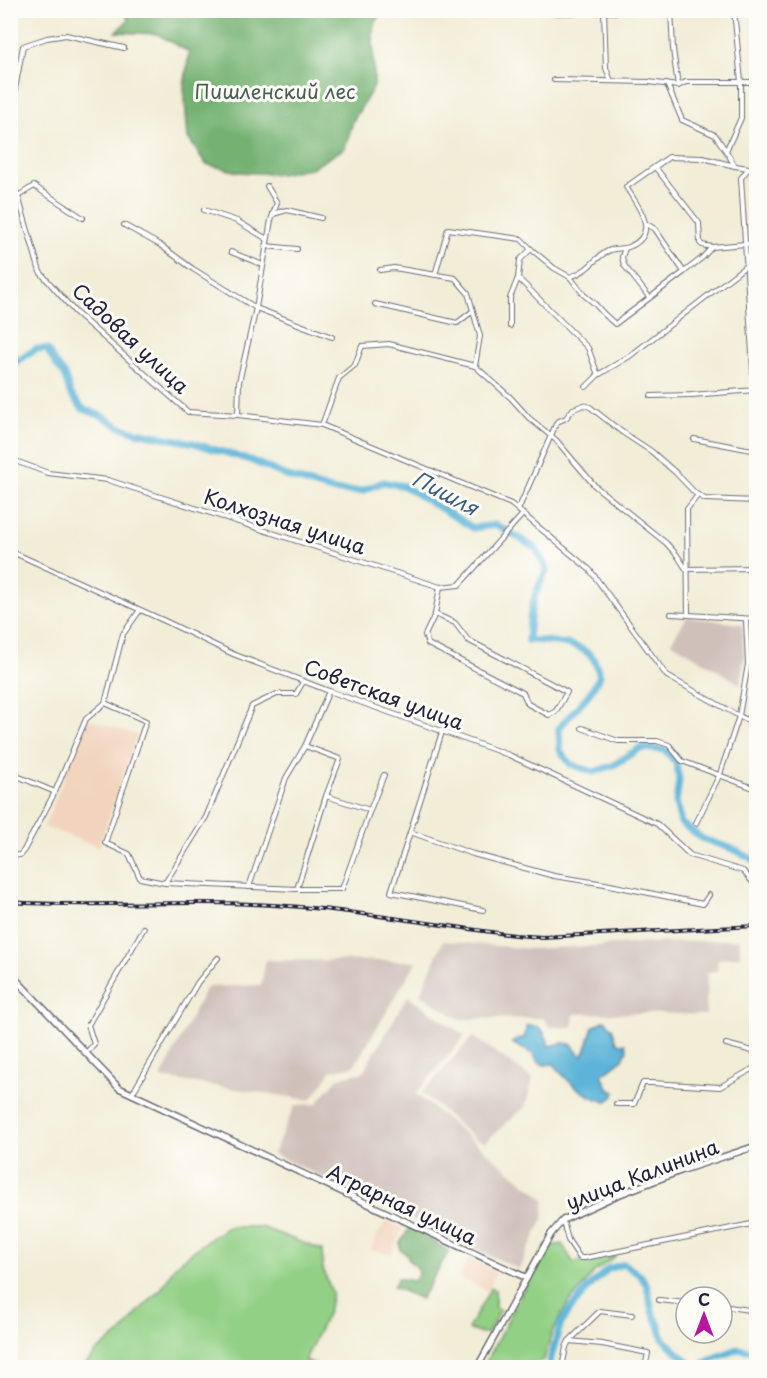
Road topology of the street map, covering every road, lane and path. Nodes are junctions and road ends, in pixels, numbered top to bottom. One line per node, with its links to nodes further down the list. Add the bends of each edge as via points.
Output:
1 (724, 10): 3 (street)
2 (734, 10): 9 (street)
3 (671, 11): 4 (street); 12 (street)
4 (604, 12): 5 (street); 8 (street, via 606,68)
5 (550, 13)
6 (124, 48): 13 (street, via 66,35 23,46)
7 (554, 80): 8 (street)
8 (611, 81): 11 (street)
9 (741, 82): 10 (street); 12 (street, via 686,82); 14 (street, via 741,118)
10 (756, 82)
11 (667, 84): 12 (street); 14 (street, via 682,120 715,135)
12 (678, 86)
13 (10, 116)
14 (726, 151): 16 (street)
15 (655, 166): 16 (street, via 669,157 703,158); 26 (street, via 626,187); 32 (street, via 699,223 700,243)
16 (735, 166): 17 (street)
17 (748, 169): 18 (street); 30 (street, via 741,178)
18 (756, 169)
19 (10, 181): 21 (street, Садовая улица)
20 (267, 186): 23 (street, via 276,203)
21 (18, 196): 24 (street, via 34,186); 56 (street, Садовая улица, via 40,272 75,312 188,412)
22 (204, 210): 28 (street, via 237,221)
23 (272, 214): 25 (street, via 287,210); 28 (street)
24 (83, 218)
25 (321, 218)
26 (645, 223): 33 (street, via 644,236); 41 (street, via 655,229)
27 (124, 225): 47 (street)
28 (267, 239): 31 (street)
29 (756, 243): 30 (street)
30 (746, 244): 32 (street); 39 (street)
31 (266, 246): 34 (street); 38 (street)
32 (712, 247): 41 (street)
33 (625, 248): 43 (street, via 608,251 580,274); 45 (street, via 624,265)
34 (297, 249)
35 (531, 249): 42 (street, via 521,239 448,229); 43 (street); 44 (street, via 520,260)
36 (231, 252): 38 (street)
37 (756, 252): 39 (street)
38 (263, 265): 47 (street)
39 (747, 265): 52 (street, via 630,356); 54 (street)
40 (380, 270): 42 (street, via 394,268)
41 (684, 272): 45 (street)
42 (435, 275): 48 (street, via 455,278 468,293)
43 (570, 277): 45 (street, via 615,324)
44 (518, 279): 49 (street, via 510,298); 52 (street, via 588,348)
45 (649, 297)
46 (375, 304): 48 (street, via 457,322)
47 (256, 308): 50 (street); 56 (street, via 239,382)
48 (473, 311): 51 (street, via 480,336)
49 (510, 326)
50 (332, 337)
51 (475, 366): 58 (street, via 389,344 363,346 355,364 339,378); 59 (street)
52 (598, 375): 53 (street)
53 (586, 387)
54 (755, 390): 55 (street); 57 (street)
55 (651, 396)
56 (238, 415): 58 (street, Садовая улица)
57 (756, 417)
58 (322, 425): 65 (street, Садовая улица)
59 (552, 435): 63 (street, via 557,422 573,409 590,407 651,451); 65 (street); 69 (street, via 595,486 666,543)
60 (694, 439): 61 (street)
61 (756, 453)
62 (10, 459): 70 (street, Колхозная улица, via 48,473 108,480)
63 (698, 495): 64 (street, via 705,499); 69 (street, via 687,509)
64 (756, 501)
65 (518, 510): 66 (street, Садовая улица)
66 (523, 514): 70 (street, via 459,585); 80 (street, Садовая улица, via 590,570 667,675)
67 (10, 551): 71 (street, Советская улица)
68 (756, 568): 69 (street)
69 (688, 569): 74 (street)
70 (440, 587): 72 (street)
71 (140, 610): 77 (street, Советская улица, via 232,654); 79 (street, via 123,634)
72 (435, 614): 72 (street, via 455,623 468,640 567,692 556,711 549,715 528,704 523,693 428,644 425,635)
73 (671, 614): 74 (street)
74 (688, 615): 76 (street)
75 (756, 619): 76 (street)
76 (746, 620): 80 (street, via 748,664)
77 (303, 682): 78 (street, Советская улица); 95 (street, via 296,694 277,694 252,706 206,817)
78 (329, 691): 83 (street, Советская улица); 84 (street)
79 (105, 703): 89 (street, via 86,719); 95 (street, via 146,721 105,843 129,854 140,878)
80 (739, 716): 81 (street, Садовая улица); 86 (street)
81 (756, 724)
82 (582, 728): 86 (street, via 618,741 657,741 669,745 681,761)
83 (442, 732): 93 (street); 96 (street, Советская улица, via 509,755 657,824 690,855 743,871)
84 (305, 746): 90 (street, via 340,759); 97 (street, via 286,778)
85 (10, 773): 89 (street)
86 (720, 774): 88 (street); 92 (street)
87 (384, 775): 91 (street)
88 (756, 789)
89 (55, 792): 94 (street, via 24,850 20,855)
90 (326, 796): 91 (street); 98 (street)
91 (370, 810): 98 (street, via 342,889)
92 (696, 823)
93 (410, 832): 99 (street, via 554,876 703,904); 100 (street, via 390,892)
94 (10, 856)
95 (165, 883): 97 (street)
96 (756, 886)
97 (249, 887): 98 (street)
98 (297, 889)
99 (709, 895)
100 (483, 910)
101 (144, 928): 108 (street, via 88,1025 94,1044)
102 (218, 958): 110 (street, via 198,982)
103 (753, 963): 105 (street)
104 (10, 973): 108 (street, Аграрная улица)
105 (756, 979)
106 (726, 1044): 107 (street)
107 (756, 1052)
108 (86, 1053): 110 (street, Аграрная улица, via 119,1088)
109 (756, 1067): 111 (street, via 720,1087 643,1083 634,1104)
110 (132, 1094): 115 (street, Аграрная улица)
111 (616, 1104)
112 (756, 1146): 113 (street, улица Калинина, via 646,1184)
113 (563, 1220): 114 (street, via 568,1240 580,1258); 115 (street, улица Калинина)
114 (756, 1223)
115 (527, 1278): 123 (street, улица Калинина)
116 (756, 1293): 120 (street)
117 (659, 1300): 118 (street)
118 (674, 1302)
119 (734, 1307): 120 (street)
120 (755, 1310)
121 (632, 1315): 122 (street, via 600,1311)
122 (569, 1341): 124 (street); 125 (street, via 648,1353)
123 (477, 1368)
124 (562, 1368)
125 (645, 1368)
126 (721, 1368): 127 (street)
127 (743, 1368)

